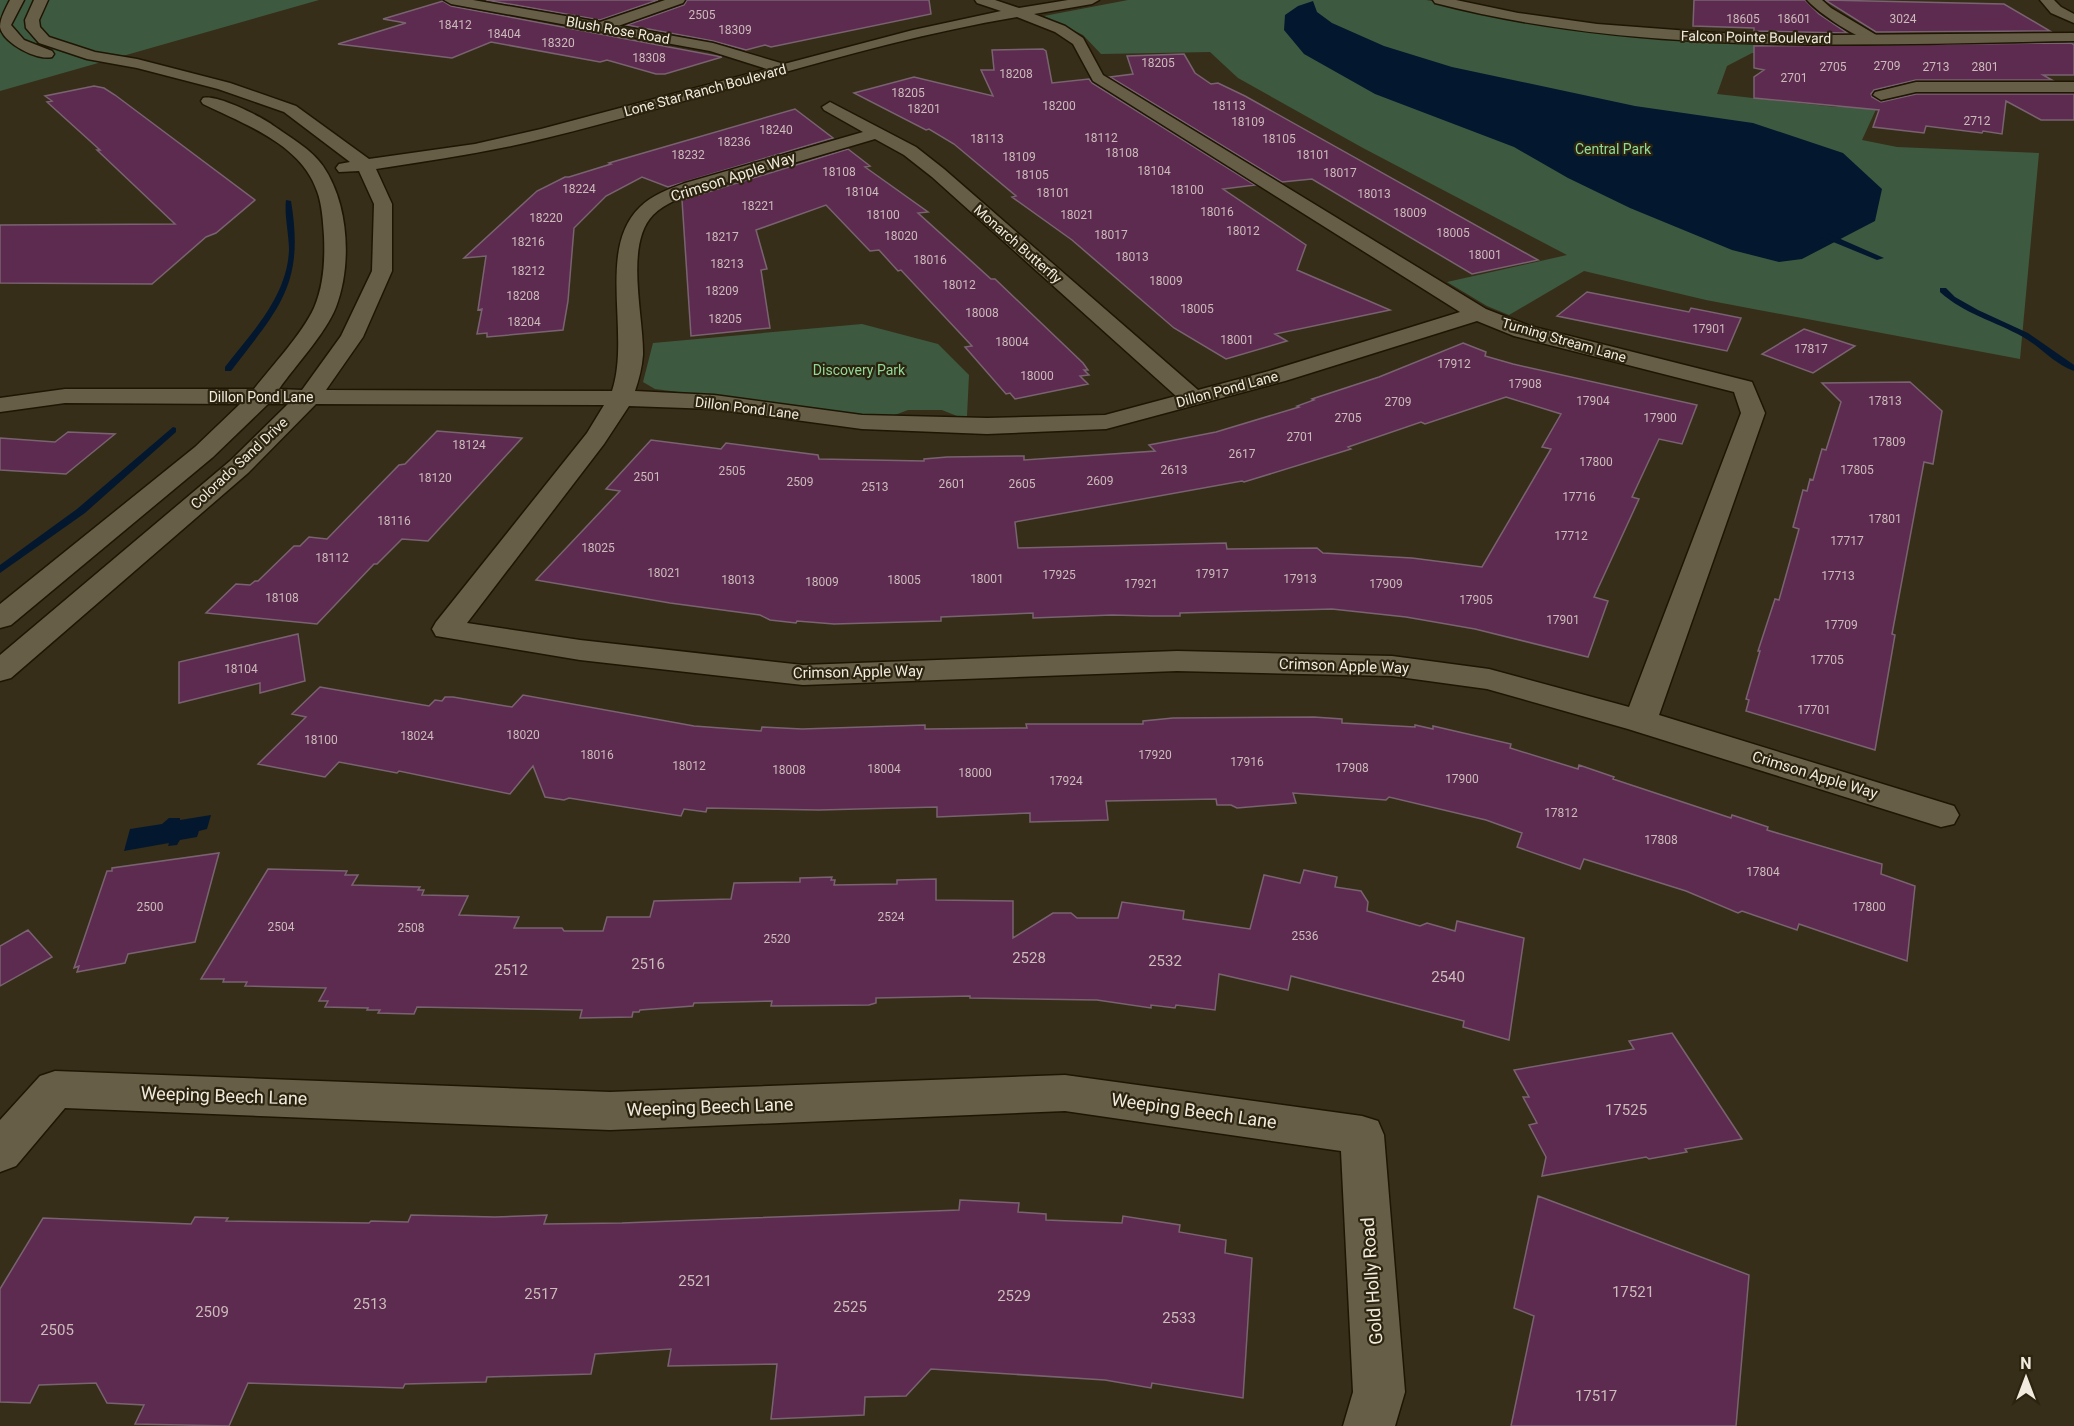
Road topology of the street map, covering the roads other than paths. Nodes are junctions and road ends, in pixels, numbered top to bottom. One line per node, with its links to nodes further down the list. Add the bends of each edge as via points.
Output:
1 (17, 0): 14 (street, via 4,25)
2 (41, 0): 13 (street, via 32,20)
3 (451, 0): 12 (street, Blush Rose Road)
4 (678, 0): 12 (street)
5 (981, 0): 10 (street, Turning Stream Lane)
6 (1092, 0): 10 (street, Lone Star Ranch Boulevard)
7 (1440, 0): 16 (street, Falcon Pointe Boulevard, via 1521,17 1646,33)
8 (1814, 0): 16 (street)
9 (2048, 0): 11 (street, via 2056,10)
10 (1015, 13): 18 (street, Lone Star Ranch Boulevard, via 913,34); 26 (street, Turning Stream Lane, via 1077,40 1098,78)
11 (2074, 19)
12 (600, 27): 18 (street, Blush Rose Road, via 713,47)
13 (33, 28): 14 (street); 24 (street, Colorado Sand Drive, via 44,40 92,56 224,86 290,109)
14 (10, 31): 17 (street, via 19,43)
15 (2074, 37): 16 (street, Falcon Pointe Boulevard)
16 (1876, 39)
17 (84, 69)
18 (783, 69): 24 (street, Lone Star Ranch Boulevard, via 543,134 475,149)
19 (2074, 87): 21 (street, via 1916,87)
20 (178, 92): 25 (street, via 214,103 263,126 299,152)
21 (1881, 94)
22 (830, 107): 23 (street, Monarch Butterfly)
23 (877, 133): 29 (street, Crimson Apple Way, via 694,187 645,212 631,232 627,269 631,351 629,374); 30 (street, Monarch Butterfly, via 910,151 938,173)
24 (365, 165): 25 (street, Lone Star Ranch Boulevard); 28 (street, Colorado Sand Drive, via 383,204 382,271 352,338)
25 (317, 172): 27 (street, via 327,191 336,264 325,307)
26 (1478, 314): 30 (street, Dillon Pond Lane); 34 (street, Turning Stream Lane, via 1522,331 1744,387 1753,413)
27 (261, 397): 28 (street, Dillon Pond Lane); 31 (street, Dillon Pond Lane, via 65,396); 32 (street, via 204,452)
28 (309, 397): 29 (street, Dillon Pond Lane); 33 (street, Colorado Sand Drive, via 239,467)
29 (620, 398): 30 (street, Dillon Pond Lane, via 714,402 862,422 987,426 1106,422); 34 (street, Crimson Apple Way, via 585,450 447,629 580,650 803,675 1177,662 1392,666 1489,678)
30 (1193, 398)
31 (0, 405)
32 (0, 619)
33 (0, 671)
34 (1640, 721): 35 (street, Crimson Apple Way)
35 (1941, 815)
36 (1362, 1135): 37 (street, Weeping Beech Lane, via 1065,1093 610,1111 55,1089); 38 (street, Gold Holly Road, via 1379,1392)
37 (0, 1152)
38 (1369, 1426)

